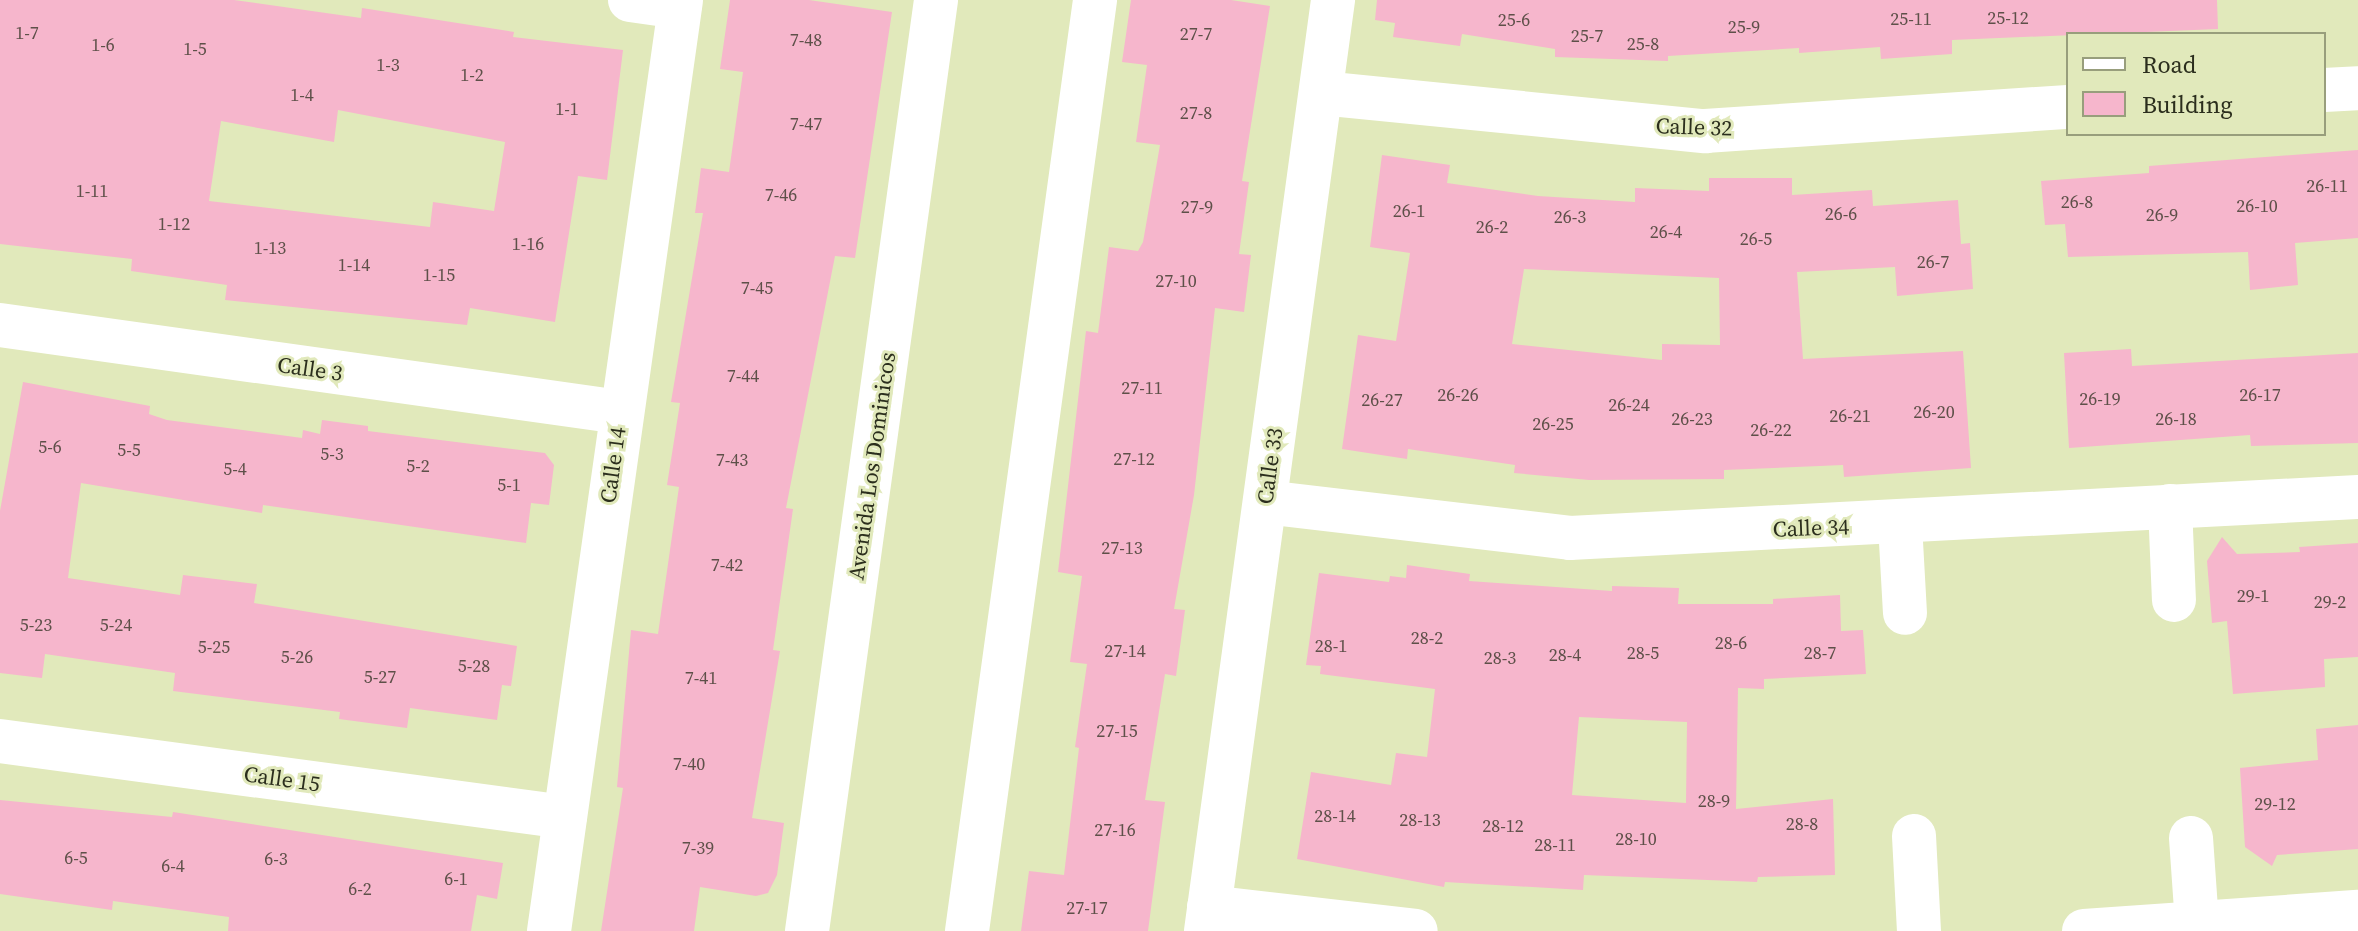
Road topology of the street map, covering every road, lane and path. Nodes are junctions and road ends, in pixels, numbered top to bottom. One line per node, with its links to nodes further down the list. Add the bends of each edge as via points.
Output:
1 (630, 0): 5 (street)
2 (936, 0): 26 (street, Avenida Los Dominicos)
3 (1095, 0): 27 (street)
4 (1333, 0): 8 (street, Calle 33)
5 (680, 3): 11 (street, Calle 14)
6 (2358, 88): 7 (street)
7 (2326, 90)
8 (1321, 93): 9 (street, Calle 32, via 1705,131); 13 (street, Calle 33)
9 (2066, 107)
10 (0, 325): 11 (street, Calle 3)
11 (620, 412): 19 (street, Calle 14)
12 (2358, 497): 14 (street, Calle 34)
13 (1265, 502): 15 (street, Calle 34, via 1570,538); 23 (street, Calle 33)
14 (2170, 506): 15 (street, Calle 34); 16 (street)
15 (1900, 524): 17 (street)
16 (2174, 600)
17 (1905, 613)
18 (0, 741): 19 (street, Calle 15)
19 (565, 817): 25 (street, Calle 14)
20 (1914, 836): 29 (street)
21 (2191, 838): 24 (street)
22 (2358, 912): 24 (street)
23 (1207, 919): 28 (street)
24 (2197, 924): 30 (street)
25 (549, 931)
26 (807, 931)
27 (967, 931)
28 (1416, 931)
29 (1919, 931)
30 (2084, 931)

